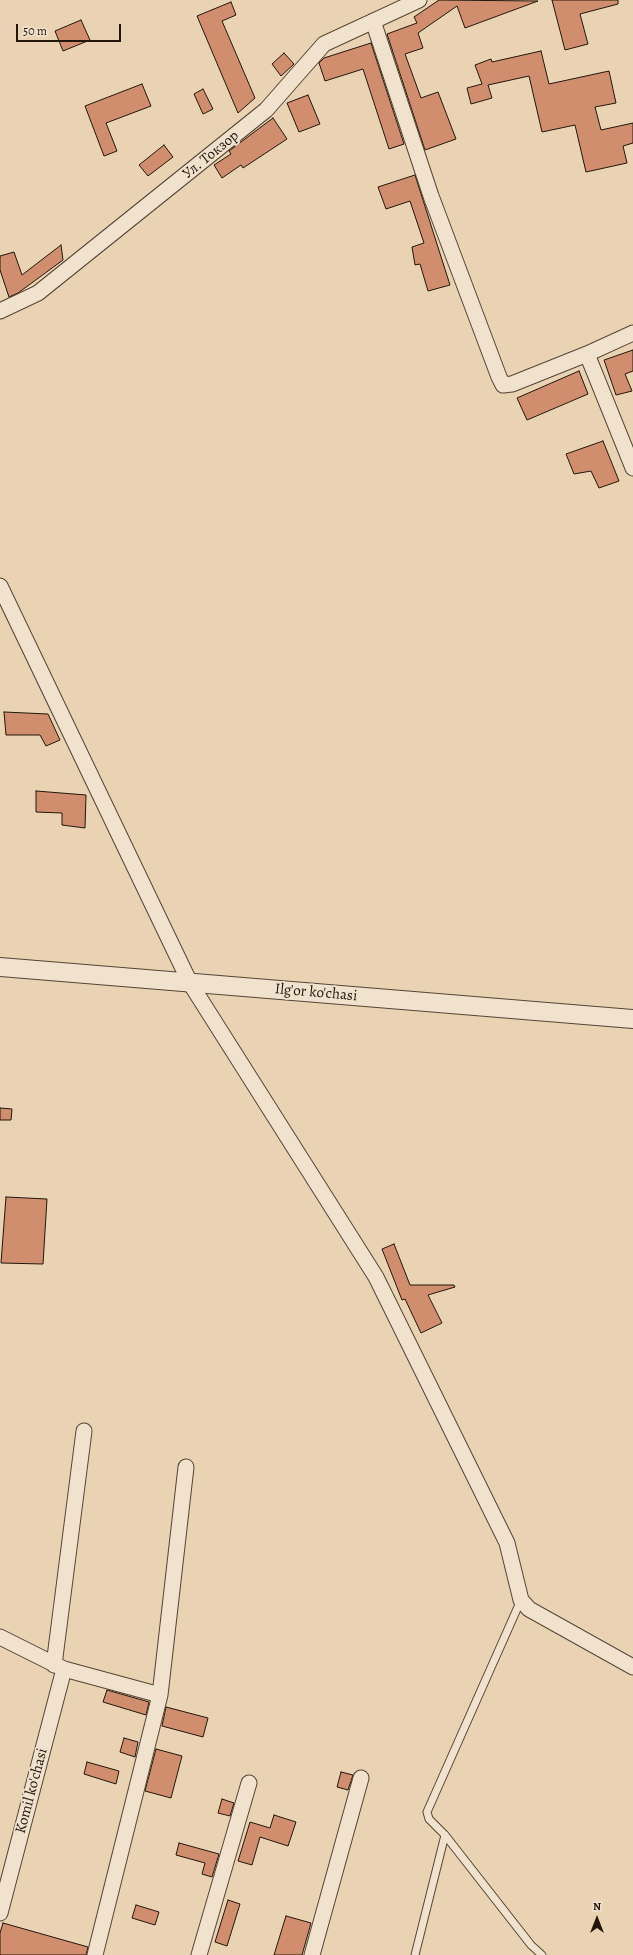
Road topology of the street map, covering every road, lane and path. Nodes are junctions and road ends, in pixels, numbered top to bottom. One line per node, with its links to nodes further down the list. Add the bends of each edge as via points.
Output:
1 (419, 0): 2 (street, Ул. Токзор)
2 (372, 21): 3 (street, Ул. Токзор, via 324,44 266,110 38,293); 5 (street, via 431,196 503,385 512,384)
3 (0, 311)
4 (633, 333): 5 (street)
5 (587, 354): 6 (street)
6 (633, 468)
7 (0, 586): 9 (street)
8 (0, 967): 9 (street, Ilg'or ko'chasi)
9 (190, 983): 10 (street, Ilg'or ko'chasi); 13 (street, via 376,1277 507,1543)
10 (633, 1019)
11 (84, 1431): 15 (street, Komil ko'chasi)
12 (186, 1467): 17 (street)
13 (521, 1600): 16 (street, via 529,1609); 20 (lane, via 427,1812 429,1819)
14 (0, 1637): 15 (street)
15 (59, 1667): 17 (street); 21 (street, Komil ko'chasi)
16 (633, 1667)
17 (160, 1695): 22 (street)
18 (361, 1778): 24 (street)
19 (249, 1783): 23 (street)
20 (445, 1835): 25 (lane); 26 (lane, via 531,1945)
21 (0, 1913)
22 (95, 1955)
23 (199, 1955)
24 (312, 1955)
25 (415, 1955)
26 (542, 1955)

